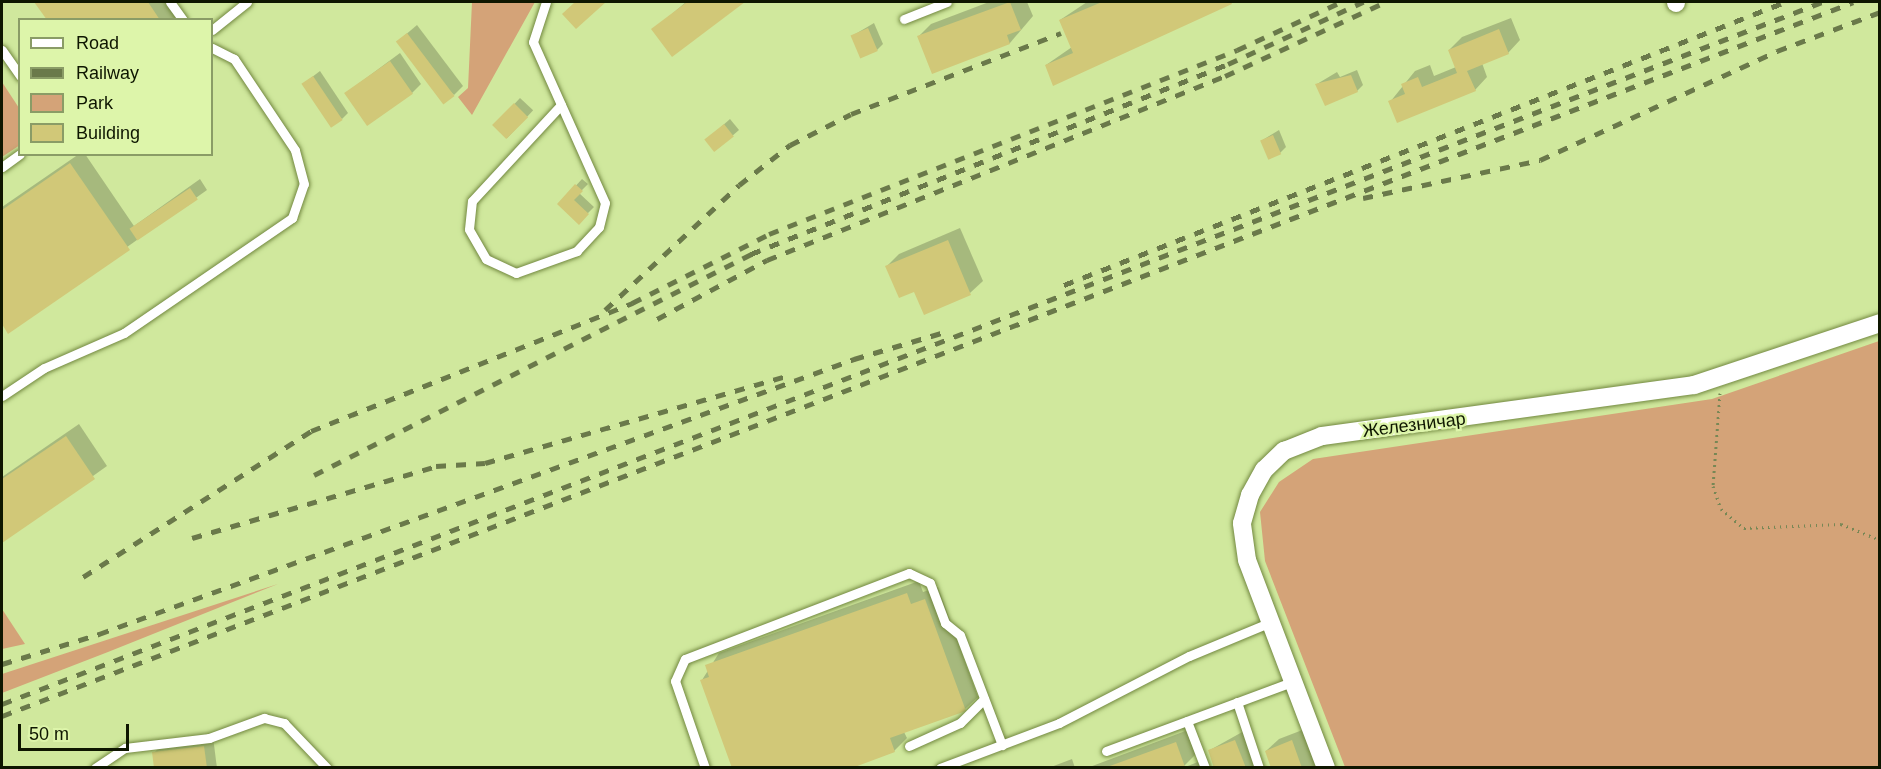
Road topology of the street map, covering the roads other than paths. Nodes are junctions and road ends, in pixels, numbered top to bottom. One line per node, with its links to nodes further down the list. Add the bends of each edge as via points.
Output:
1 (171, 2): 5 (lane)
2 (247, 2): 7 (lane)
3 (546, 2): 11 (lane, via 533,42)
4 (947, 2): 6 (lane)
5 (182, 18)
6 (904, 20)
7 (213, 29)
8 (213, 48): 15 (lane, via 234,59 295,150 304,184 292,218 124,333 44,368)
9 (2, 50): 10 (lane)
10 (18, 73)
11 (561, 105): 11 (lane, via 605,203 599,227 577,252 516,273 486,259 469,229 472,201)
12 (18, 155): 13 (lane)
13 (2, 167)
14 (1880, 323): 16 (street, Железничар, via 1722,377 1659,392 1322,436 1284,451 1264,470 1242,522 1247,560)
15 (2, 396)
16 (1271, 622): 17 (street, Железничар); 21 (lane, via 1189,656 1059,723)
17 (1294, 681): 19 (lane); 30 (street, Железничар)
18 (984, 699): 21 (lane); 22 (lane, via 960,723); 26 (lane, via 960,635 945,623 930,583 909,573 685,659 675,681)
19 (1237, 702): 20 (lane); 29 (lane)
20 (1188, 721): 23 (lane); 28 (lane)
21 (1002, 745): 27 (lane)
22 (909, 746)
23 (1106, 751)
24 (95, 768): 25 (lane, via 125,748 209,738 264,718 284,723)
25 (327, 768)
26 (705, 768)
27 (940, 768)
28 (1205, 768)
29 (1259, 768)
30 (1326, 768)

